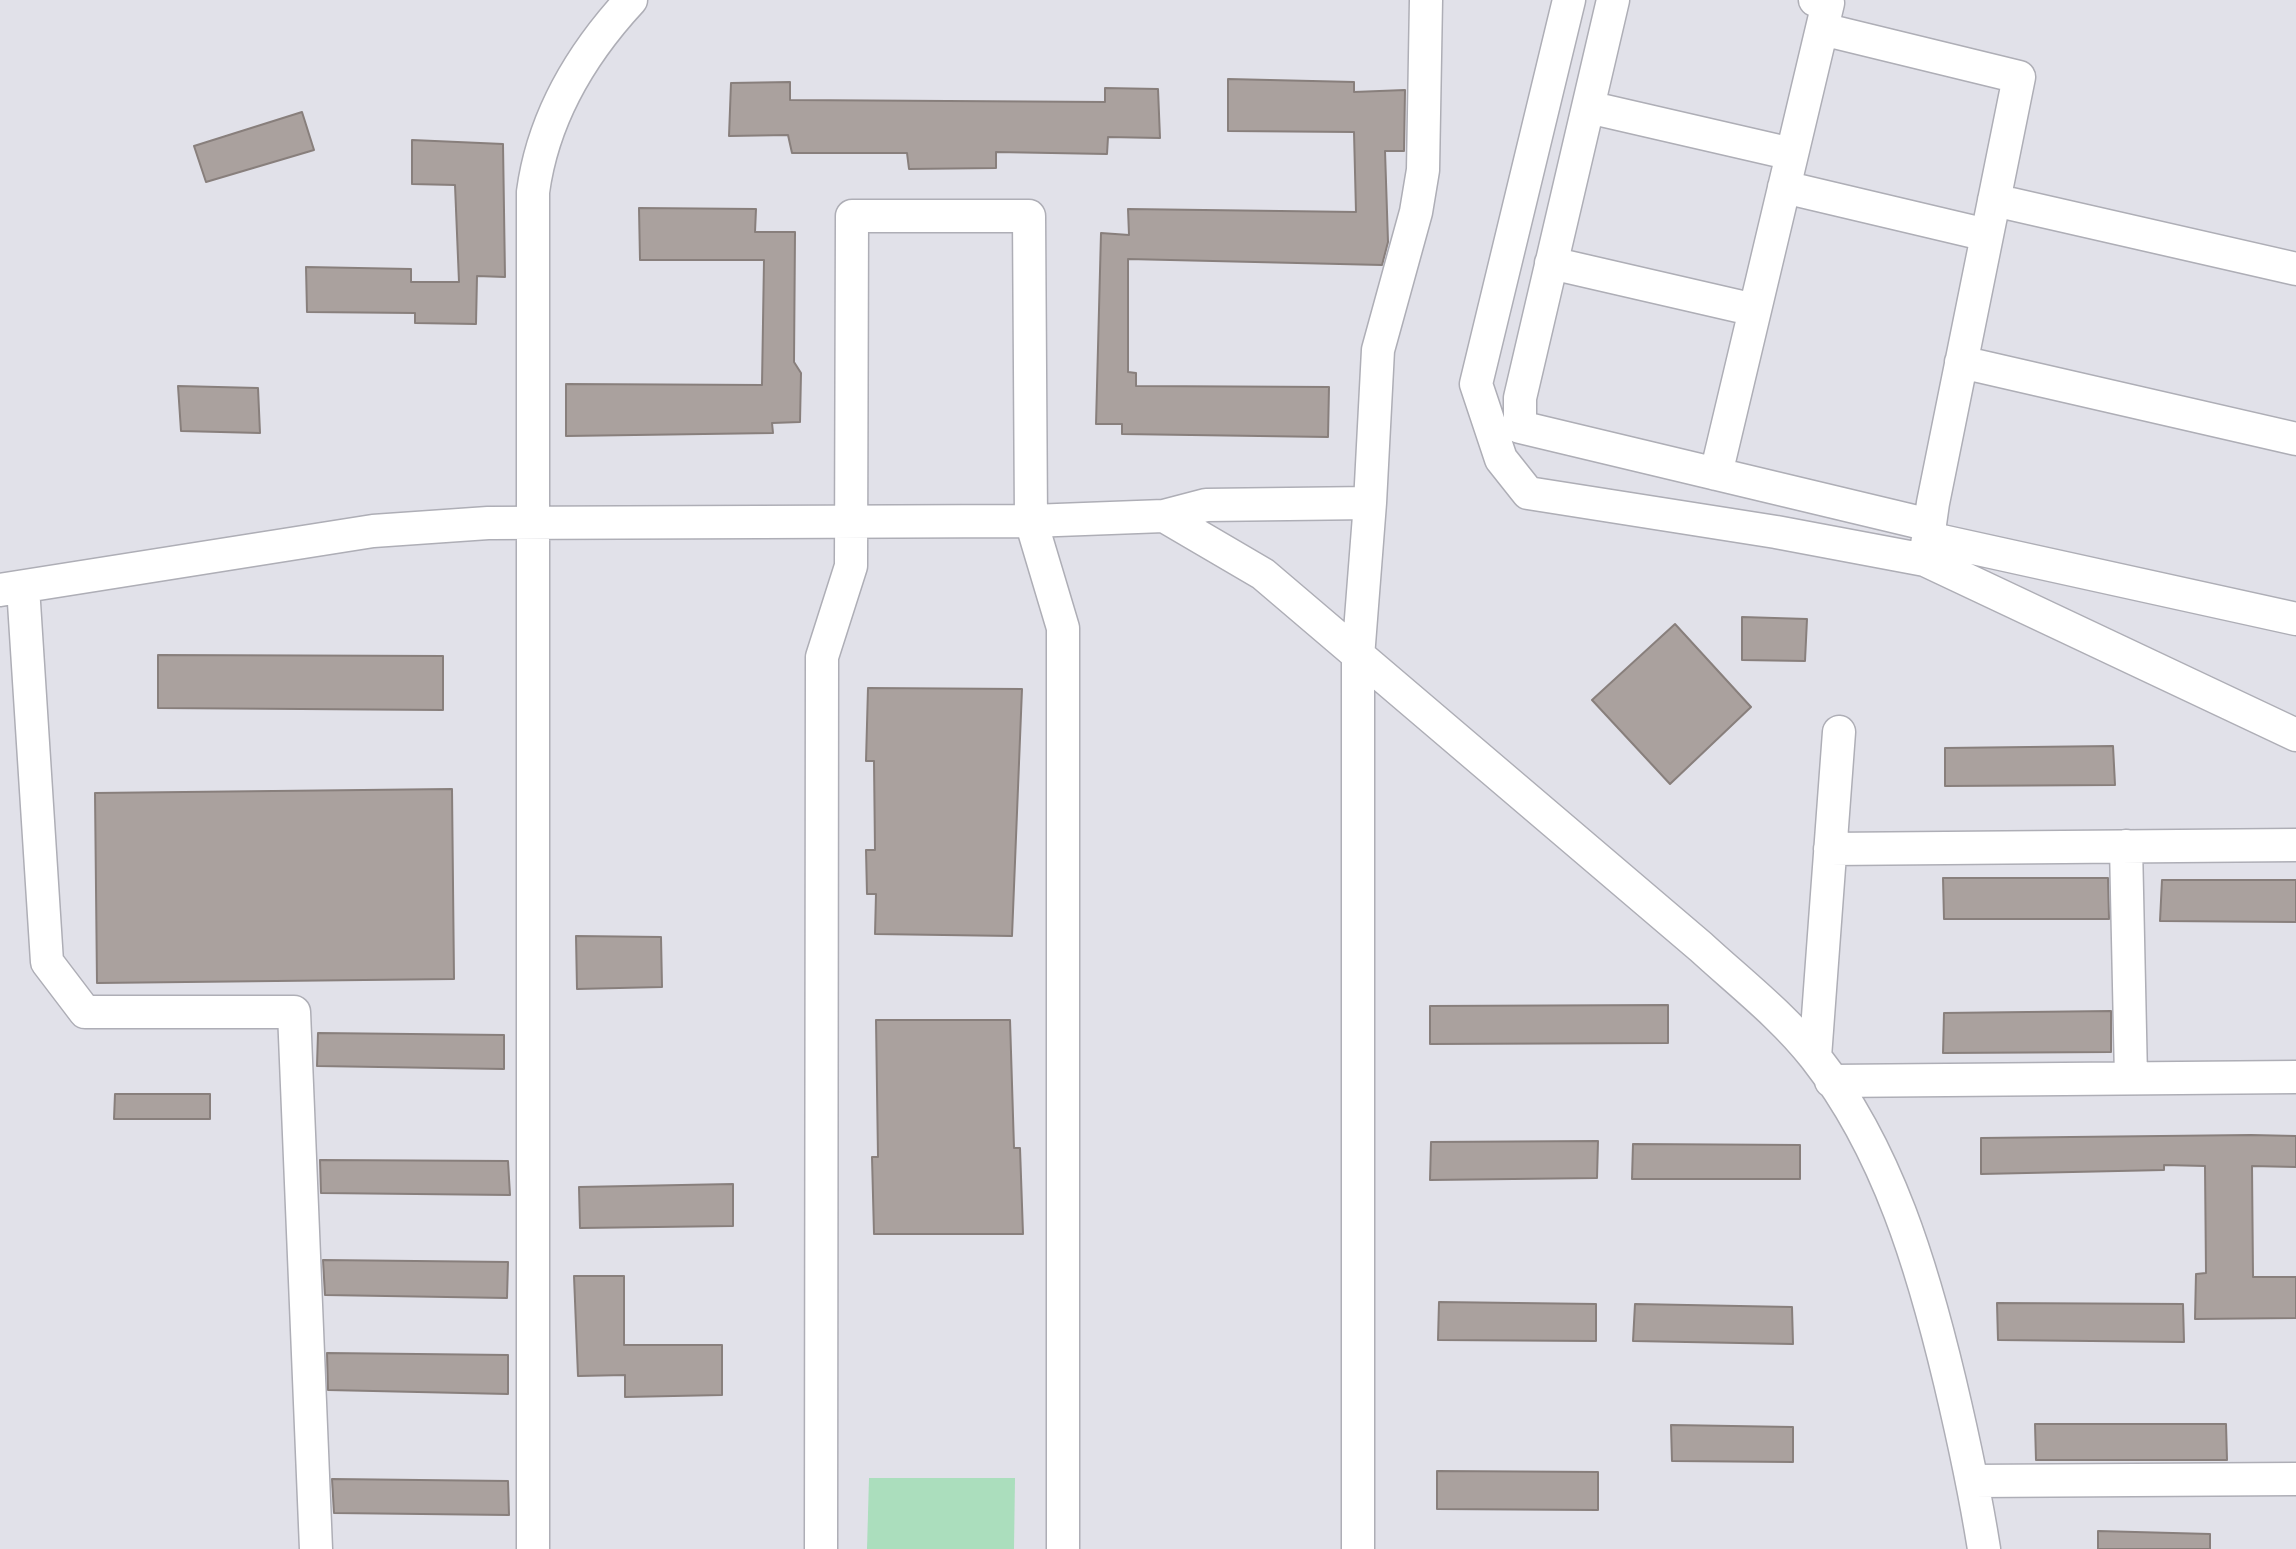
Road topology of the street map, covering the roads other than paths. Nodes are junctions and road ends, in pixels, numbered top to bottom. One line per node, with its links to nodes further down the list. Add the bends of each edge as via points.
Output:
1 (631, 0): 21 (street, via 597,39 557,106 537,160)
2 (1426, 0): 17 (street, via 1423,170 1378,350)
3 (1569, 0): 22 (street, via 1476,384 1501,459 1528,493 1776,532)
4 (1613, 0): 6 (street)
5 (1818, 14): 7 (street); 9 (street, via 2019,77)
6 (1588, 107): 7 (street); 11 (street)
7 (1792, 154): 8 (street)
8 (1784, 187): 10 (street); 13 (street)
9 (1994, 200): 10 (street); 12 (street)
10 (1987, 235): 14 (street)
11 (1551, 263): 13 (street); 16 (street, via 1520,398 1520,427)
12 (2296, 269)
13 (1755, 310): 16 (street)
14 (1961, 362): 15 (street); 22 (street)
15 (2296, 439)
16 (1716, 474): 22 (street)
17 (1370, 503): 18 (street, via 1206,505); 25 (street)
18 (1164, 516): 20 (street); 25 (street, via 1263,574)
19 (850, 520): 20 (street); 20 (street, via 852,216 1029,216); 21 (street); 38 (street, via 851,566 822,657)
20 (1031, 521): 39 (street, via 1063,628)
21 (531, 523): 23 (street, via 373,531); 37 (street)
22 (1927, 541): 24 (street); 27 (street)
23 (11, 588): 36 (street, via 47,962 85,1012 294,1012)
24 (2296, 619)
25 (1358, 657): 31 (street, via 1701,947 1765,1005); 40 (street)
26 (1839, 732): 30 (street)
27 (2296, 735)
28 (2296, 845): 29 (street)
29 (2126, 846): 30 (street); 33 (street)
30 (1830, 849): 31 (street)
31 (1823, 1069): 33 (street); 35 (street, via 1880,1168 1924,1280)
32 (2296, 1077): 33 (street)
33 (2131, 1078)
34 (2296, 1479): 35 (street)
35 (1973, 1481): 41 (street)
36 (316, 1549)
37 (533, 1549)
38 (821, 1549)
39 (1063, 1549)
40 (1358, 1549)
41 (1984, 1549)

